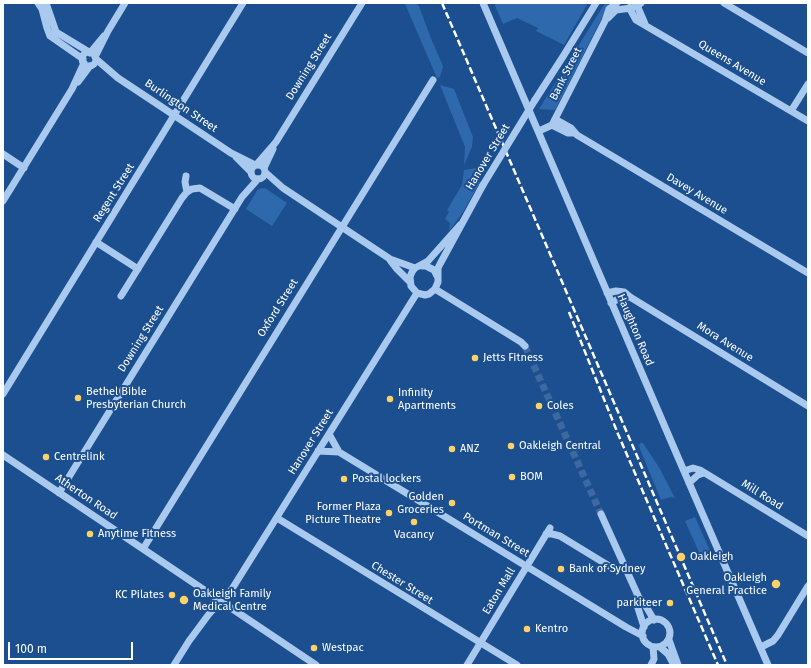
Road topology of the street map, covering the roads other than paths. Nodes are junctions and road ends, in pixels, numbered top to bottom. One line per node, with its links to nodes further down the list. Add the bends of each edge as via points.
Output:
1 (38, 3): 13 (street, Burlington Street, via 50,36)
2 (46, 3): 13 (street, Burlington Street, via 56,32)
3 (125, 3): 13 (street)
4 (243, 3): 17 (street, Regent Street)
5 (362, 3): 21 (street, Downing Street)
6 (483, 3): 20 (street, Haughton Road)
7 (595, 3): 33 (street, Hanover Street, bridge)
8 (617, 3): 11 (street, Bank Street, via 609,10)
9 (724, 3): 12 (street)
10 (635, 4): 11 (street, Bank Street, via 616,10); 16 (street, Queens Avenue, via 636,20)
11 (605, 21): 19 (street, Bank Street)
12 (808, 53)
13 (90, 59): 17 (street, Burlington Street); 25 (street)
14 (432, 80): 34 (street, Oxford Street)
15 (808, 84): 16 (street)
16 (791, 112): 18 (street, Queens Avenue)
17 (175, 115): 22 (street, Burlington Street); 35 (street, Regent Street)
18 (808, 121)
19 (554, 122): 20 (street); 39 (street, Davey Avenue, via 571,128 575,133)
20 (539, 131): 44 (street, Haughton Road)
21 (276, 142): 24 (street, Downing Street); 27 (street, Downing Street)
22 (231, 153): 24 (street, Burlington Street); 26 (street, Burlington Street)
23 (3, 154): 25 (street)
24 (256, 165): 26 (street, Downing Street); 27 (street, Burlington Street, via 262,165)
25 (24, 168): 31 (street)
26 (251, 173): 27 (street, Burlington Street, via 254,178); 30 (street, Downing Street)
27 (262, 174): 30 (street, Downing Street); 34 (street)
28 (186, 176): 29 (street)
29 (187, 192): 32 (street, via 200,188); 38 (street)
30 (242, 197): 32 (street, Downing Street)
31 (3, 201)
32 (235, 209): 58 (street, Downing Street)
33 (460, 225): 37 (street, Hanover Street, via 428,261); 40 (street, Hanover Street, via 438,268)
34 (342, 227): 36 (street); 62 (street, Oxford Street)
35 (96, 242): 38 (street); 49 (street, Regent Street)
36 (390, 260): 37 (street); 41 (street)
37 (419, 267): 40 (street, via 426,266 434,270); 41 (street, via 412,272)
38 (138, 269): 45 (street)
39 (808, 273)
40 (438, 278): 42 (street)
41 (409, 282): 43 (street)
42 (435, 289): 43 (street, via 429,294); 48 (street)
43 (417, 293): 51 (street, Hanover Street)
44 (607, 293): 46 (street, Mora Avenue, via 621,291); 47 (street, Haughton Road)
45 (122, 296)
46 (630, 297): 47 (street, via 620,298); 50 (street, Mora Avenue)
47 (611, 303): 55 (street, Haughton Road)
48 (525, 346)
49 (3, 394)
50 (808, 406)
51 (328, 434): 52 (street, Hanover Street); 53 (street, Portman Street)
52 (318, 451): 53 (street, Portman Street); 60 (street, Hanover Street)
53 (339, 452): 63 (street, Portman Street)
54 (3, 455): 58 (street, Atherton Road)
55 (684, 471): 56 (street, Mill Road, via 693,468); 57 (street, Haughton Road)
56 (704, 473): 57 (street); 61 (street, Mill Road)
57 (689, 483): 74 (street, Haughton Road)
58 (59, 493): 62 (street, Atherton Road)
59 (600, 514): 66 (street)
60 (277, 518): 67 (street, Hanover Street); 72 (street, Chester Street)
61 (808, 536)
62 (143, 549): 67 (street, Atherton Road)
63 (527, 566): 64 (street, Eaton Mall, via 548,531); 70 (street, Portman Street); 72 (street, Eaton Mall)
64 (614, 569)
65 (808, 586): 74 (street, via 778,635 773,641)
66 (639, 598): 68 (street); 69 (street, via 637,606)
67 (221, 602): 75 (street, Hanover Street, via 209,614); 76 (street, Atherton Road)
68 (654, 620): 69 (street); 71 (street, via 667,624)
69 (644, 627): 70 (street)
70 (643, 636): 73 (street, via 646,643)
71 (669, 640): 73 (street); 81 (street)
72 (481, 643): 77 (street, Eaton Mall); 78 (street, Chester Street)
73 (657, 647): 79 (street); 80 (street, via 668,654)
74 (761, 647): 82 (street, Haughton Road)
75 (174, 665)
76 (316, 665)
77 (467, 665)
78 (517, 665)
79 (652, 665)
80 (674, 665)
81 (678, 665)
82 (768, 665)

